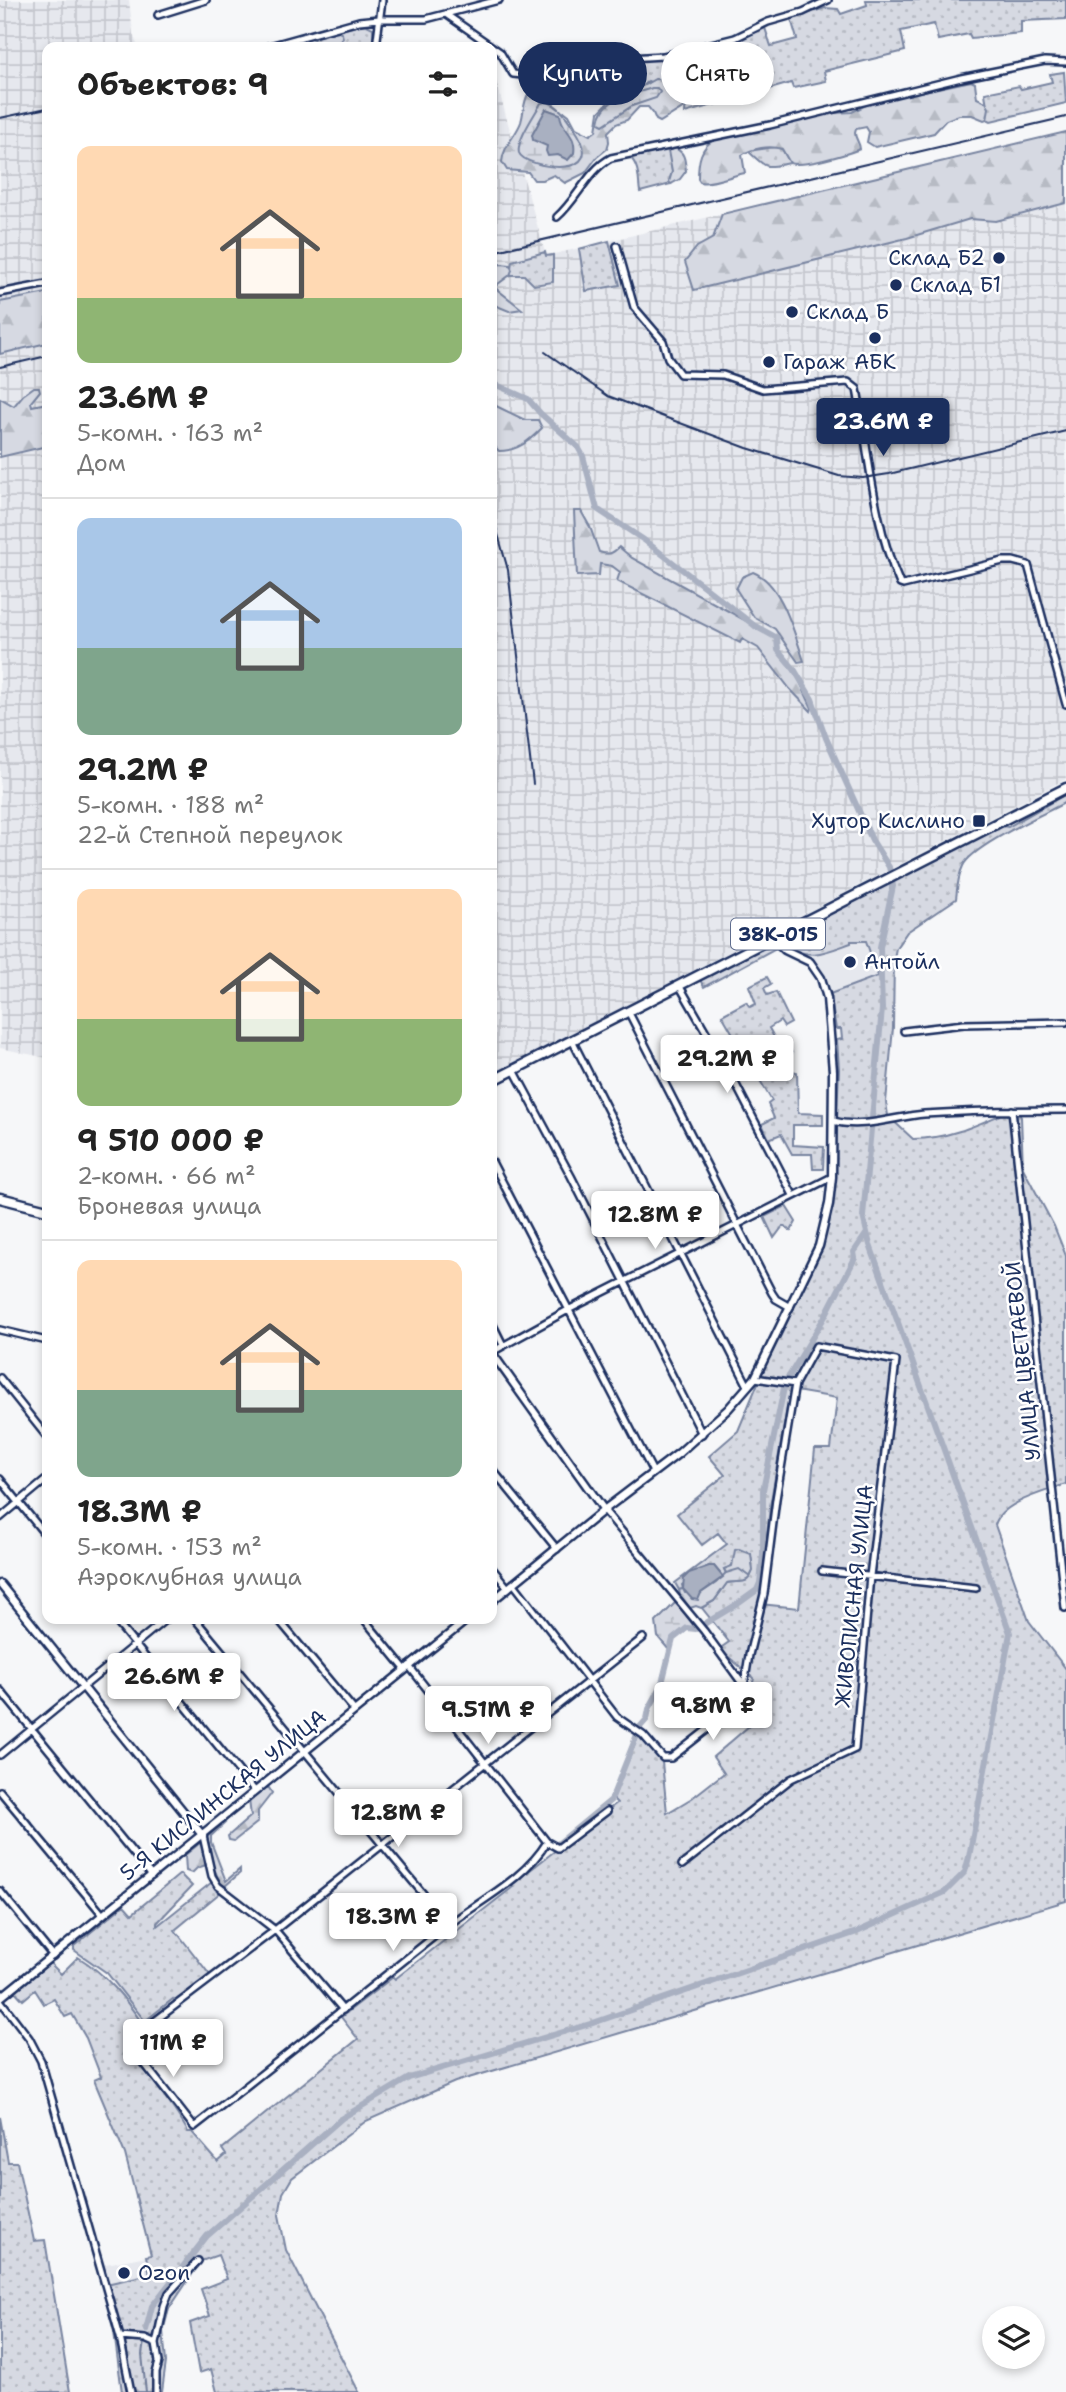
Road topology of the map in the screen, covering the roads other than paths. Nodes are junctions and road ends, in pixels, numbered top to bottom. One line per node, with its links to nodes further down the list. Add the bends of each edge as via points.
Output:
1 (206, 0): 5 (street)
2 (382, 0): 7 (street)
3 (499, 0): 6 (street)
4 (828, 0): 11 (street, via 735,38 663,56 612,59 516,75)
5 (158, 15)
6 (447, 15): 7 (street); 10 (street)
7 (379, 19): 8 (street); 9 (street)
8 (284, 42)
9 (377, 42)
10 (487, 42)
11 (497, 50)
12 (1066, 62): 13 (street, via 1045,61 961,78 611,158)
13 (557, 217)
14 (617, 246): 17 (street, via 634,307 663,341 680,374 723,375 763,389 848,382 857,389 876,498 900,584 1003,561 1028,565)
15 (42, 285): 16 (street)
16 (0, 293)
17 (1066, 704)
18 (1066, 788): 19 (main road, 38К-015)
19 (772, 937): 20 (main road, 38К-015); 29 (street, via 785,950 810,962 821,978 832,1044)
20 (679, 985): 21 (main road, 38К-015); 32 (street, via 733,1077)
21 (628, 1011): 24 (main road, 38К-015); 35 (street)
22 (1066, 1022): 23 (street, via 964,1024)
23 (904, 1031)
24 (572, 1040): 25 (main road, 38К-015); 36 (street)
25 (514, 1070): 26 (main road, 38К-015); 37 (street)
26 (497, 1078)
27 (1012, 1110): 28 (street); 29 (street, via 846,1125); 68 (street, УЛИЦА ЦВЕТАЕВОЙ)
28 (1066, 1110)
29 (833, 1121): 31 (street)
30 (497, 1172): 39 (street)
31 (832, 1177): 32 (street); 38 (street, via 819,1246)
32 (793, 1195): 35 (street)
33 (0, 1198): 34 (main road)
34 (42, 1209)
35 (737, 1225): 36 (street); 38 (street, via 776,1298)
36 (680, 1254): 37 (street); 49 (street)
37 (624, 1282): 39 (street); 51 (street)
38 (790, 1307): 47 (street)
39 (568, 1310): 43 (street); 52 (street)
40 (0, 1330): 42 (street)
41 (497, 1333): 43 (street)
42 (42, 1340)
43 (503, 1345): 44 (street)
44 (497, 1349)
45 (497, 1359): 57 (street)
46 (0, 1378): 50 (street)
47 (755, 1378): 48 (street); 49 (street)
48 (795, 1384): 63 (street, ЖИВОПИСНАЯ УЛИЦА, via 816,1346 896,1361); 82 (street, via 764,1594)
49 (748, 1386): 51 (street)
50 (42, 1431)
51 (702, 1434): 52 (street)
52 (653, 1472): 57 (street)
53 (497, 1475): 60 (street)
54 (0, 1479): 56 (street)
55 (42, 1483): 56 (street)
56 (19, 1503): 58 (street); 59 (street)
57 (604, 1510): 60 (street); 82 (street)
58 (0, 1518)
59 (42, 1531)
60 (557, 1549): 65 (street)
61 (822, 1571): 63 (street)
62 (497, 1572): 65 (street)
63 (870, 1576): 66 (street); 95 (street, ЖИВОПИСНАЯ УЛИЦА, via 855,1749 791,1779)
64 (0, 1584): 81 (street)
65 (511, 1586): 67 (street); 80 (street)
66 (976, 1588)
67 (497, 1597)
68 (1065, 1608)
69 (118, 1624): 78 (street)
70 (160, 1624): 78 (street)
71 (199, 1624): 86 (street)
72 (282, 1624): 84 (street)
73 (368, 1624): 79 (street)
74 (456, 1624): 76 (street)
75 (462, 1624): 76 (street, 5-Я КИСЛИНСКАЯ УЛИЦА)
76 (458, 1627): 79 (street, 5-Я КИСЛИНСКАЯ УЛИЦА)
77 (643, 1638): 80 (street)
78 (134, 1644): 81 (street); 90 (street)
79 (407, 1668): 84 (street, 5-Я КИСЛИНСКАЯ УЛИЦА); 88 (street)
80 (589, 1683): 82 (street, via 617,1717 643,1735 663,1758 671,1758 727,1714); 88 (street)
81 (83, 1686): 85 (street); 92 (street)
82 (744, 1686)
83 (0, 1690): 85 (street)
84 (354, 1710): 86 (street, 5-Я КИСЛИНСКАЯ УЛИЦА)
85 (32, 1729): 87 (street); 96 (street)
86 (304, 1751): 90 (street, 5-Я КИСЛИНСКАЯ УЛИЦА); 94 (street)
87 (0, 1755)
88 (485, 1763): 93 (street); 94 (street)
89 (0, 1791): 98 (street)
90 (255, 1791): 92 (street, 5-Я КИСЛИНСКАЯ УЛИЦА)
91 (607, 1811): 93 (street, via 558,1848)
92 (203, 1836): 96 (street, 5-Я КИСЛИНСКАЯ УЛИЦА); 100 (street, via 218,1886)
93 (547, 1842): 99 (street, via 526,1869)
94 (384, 1843): 99 (street); 100 (street)
95 (682, 1865)
96 (152, 1877): 98 (street, 5-Я КИСЛИНСКАЯ УЛИЦА)
97 (0, 1891): 101 (street)
98 (103, 1915): 101 (street, 5-Я КИСЛИНСКАЯ УЛИЦА)
99 (449, 1925): 103 (street)
100 (275, 1930): 103 (street); 103 (street, via 134,2039 132,2045 149,2071 194,2127)
101 (53, 1956): 102 (street, 5-Я КИСЛИНСКАЯ УЛИЦА)
102 (0, 1999): 105 (street, via 41,2061)
103 (342, 2010)
104 (198, 2261): 106 (street, via 169,2293)
105 (120, 2337): 106 (street); 107 (street)
106 (156, 2344): 108 (street)
107 (131, 2392)
108 (156, 2392)

